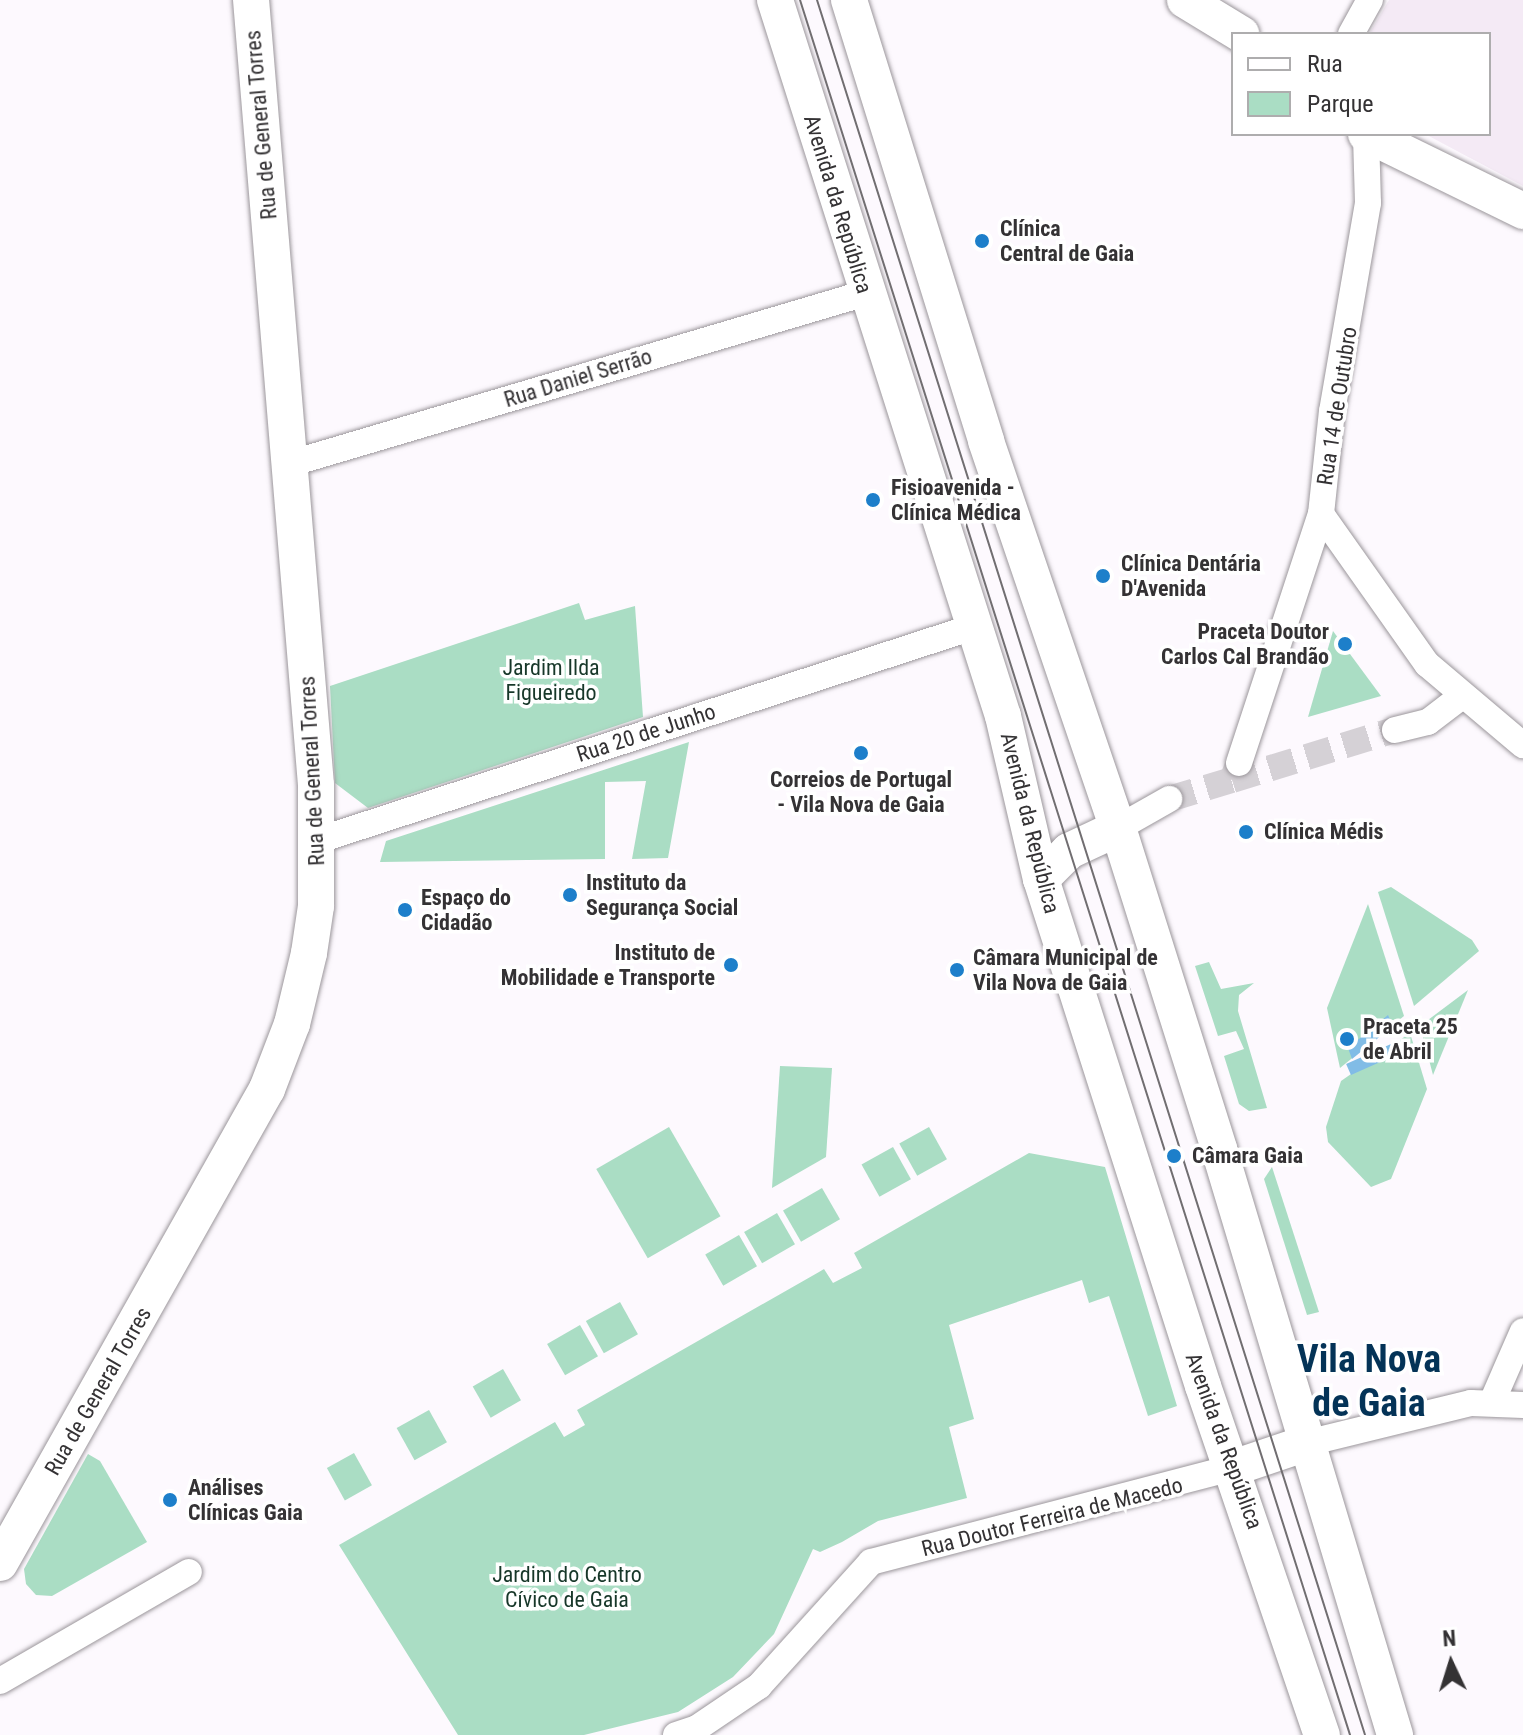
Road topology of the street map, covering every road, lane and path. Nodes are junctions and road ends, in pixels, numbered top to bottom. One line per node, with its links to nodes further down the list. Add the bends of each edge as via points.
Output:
1 (251, 0): 12 (main road, Rua de General Torres)
2 (775, 0): 11 (main road, Avenida da República)
3 (849, 0): 20 (main road, via 986,441)
4 (1185, 0): 6 (main road)
5 (1370, 0): 7 (street)
6 (1238, 32)
7 (1352, 32)
8 (1366, 136): 13 (street, Rua 14 de Outubro, via 1368,203 1332,411)
9 (1368, 136): 10 (main road)
10 (1523, 211)
11 (866, 293): 12 (street, Rua Daniel Serrão); 14 (main road, Avenida da República)
12 (289, 464): 21 (main road, Rua de General Torres)
13 (1321, 514): 15 (street, Rua 14 de Outubro, via 1427,664); 18 (street)
14 (973, 627): 21 (street, Rua 20 de Junho); 22 (main road, Avenida da República, via 1003,716)
15 (1462, 696): 16 (street, via 1428,722); 17 (street, Rua 14 de Outubro)
16 (1395, 730)
17 (1523, 745)
18 (1239, 763)
19 (1169, 799): 20 (street)
20 (1118, 828): 22 (main road, via 1069,851); 26 (main road)
21 (319, 840): 28 (main road, Rua de General Torres, via 309,953 292,1024 271,1078)
22 (1041, 879): 27 (main road, Avenida da República)
23 (1523, 1331): 24 (street)
24 (1492, 1402): 25 (street); 26 (street, via 1350,1429)
25 (1523, 1405)
26 (1307, 1443): 27 (main road); 33 (main road)
27 (1233, 1468): 31 (street, Rua Doutor Ferreira de Macedo, via 871,1562 759,1686 697,1728); 32 (main road, Avenida da República)
28 (0, 1563)
29 (189, 1572): 30 (street)
30 (0, 1681)
31 (676, 1735)
32 (1322, 1735)
33 (1395, 1735)

